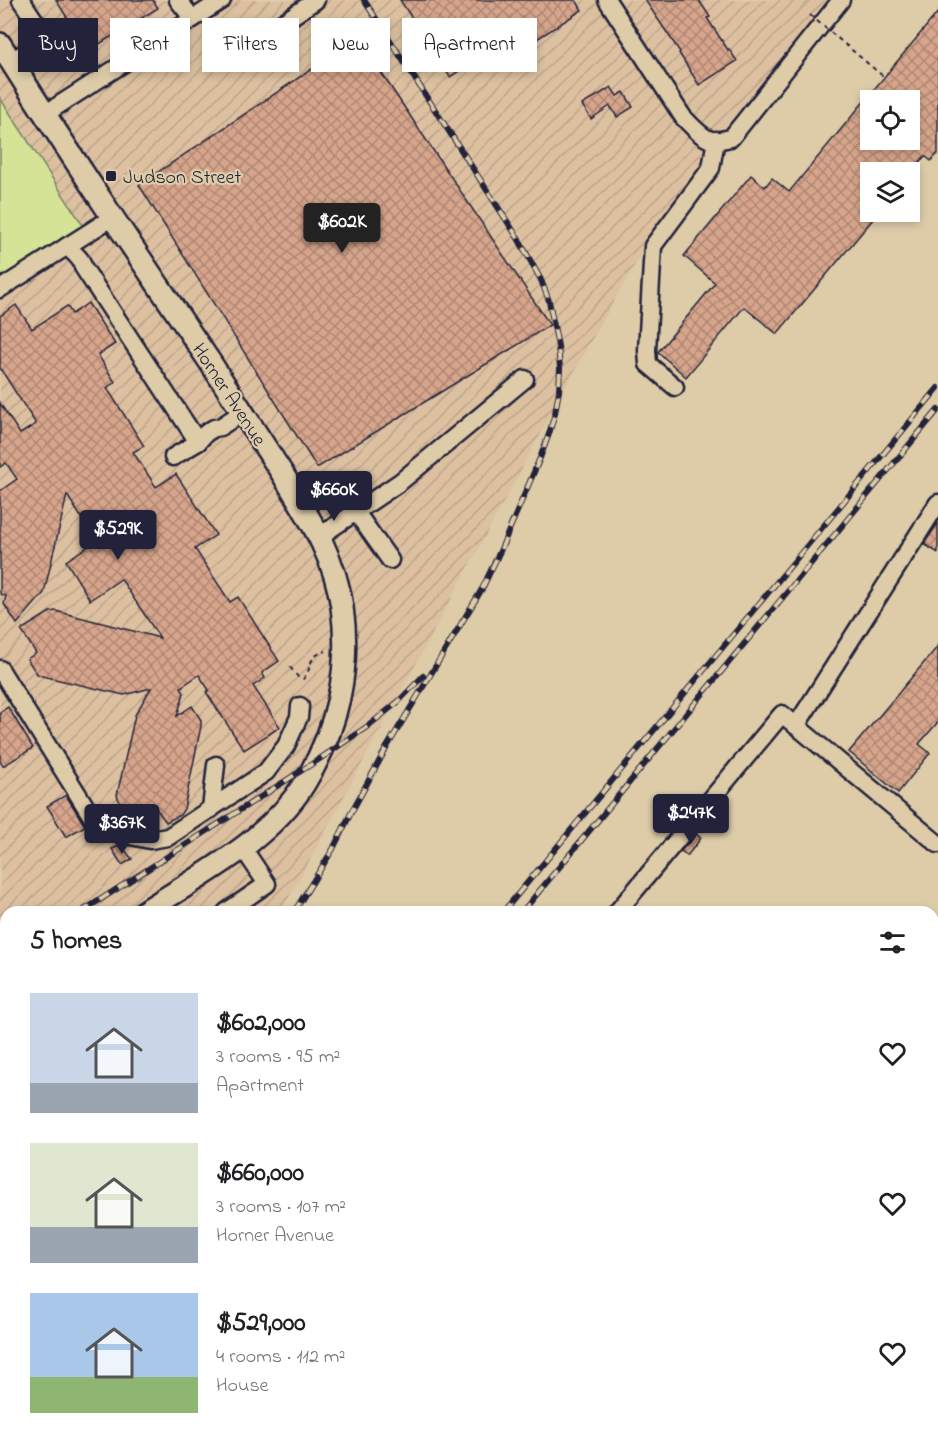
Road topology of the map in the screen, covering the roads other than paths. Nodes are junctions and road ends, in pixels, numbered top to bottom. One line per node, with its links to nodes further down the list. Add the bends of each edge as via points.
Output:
1 (21, 0): 9 (street, via 47,39)
2 (178, 0): 7 (street)
3 (222, 0): 7 (street)
4 (316, 0): 8 (street)
5 (607, 0): 11 (street, via 683,117 709,140)
6 (841, 0): 11 (street, via 731,138)
7 (193, 18): 10 (street)
8 (289, 18)
9 (5, 53): 10 (main road, Horner Avenue)
10 (45, 114): 12 (main road, Horner Avenue)
11 (716, 140): 16 (street, via 711,168 653,246 648,363)
12 (112, 217): 13 (street); 17 (main road, Horner Avenue)
13 (75, 256): 14 (street); 18 (street)
14 (0, 289)
15 (525, 379): 21 (street, via 400,482)
16 (675, 387)
17 (243, 412): 18 (street); 22 (main road, Horner Avenue)
18 (199, 441): 19 (street)
19 (173, 457)
20 (938, 503): 26 (street)
21 (356, 512): 22 (street); 23 (street)
22 (320, 536): 30 (main road, Horner Avenue, via 336,580 345,634 336,715 303,786 268,827)
23 (390, 560)
24 (0, 669): 28 (street, via 100,827 150,840 168,837)
25 (300, 706): 28 (street, via 286,746 266,772)
26 (796, 726): 29 (street); 33 (street, via 782,714)
27 (216, 765): 28 (street)
28 (211, 809)
29 (938, 844)
30 (243, 848): 31 (main road, Horner Avenue); 32 (street, via 267,884)
31 (153, 906)
32 (235, 906)
33 (622, 906)

